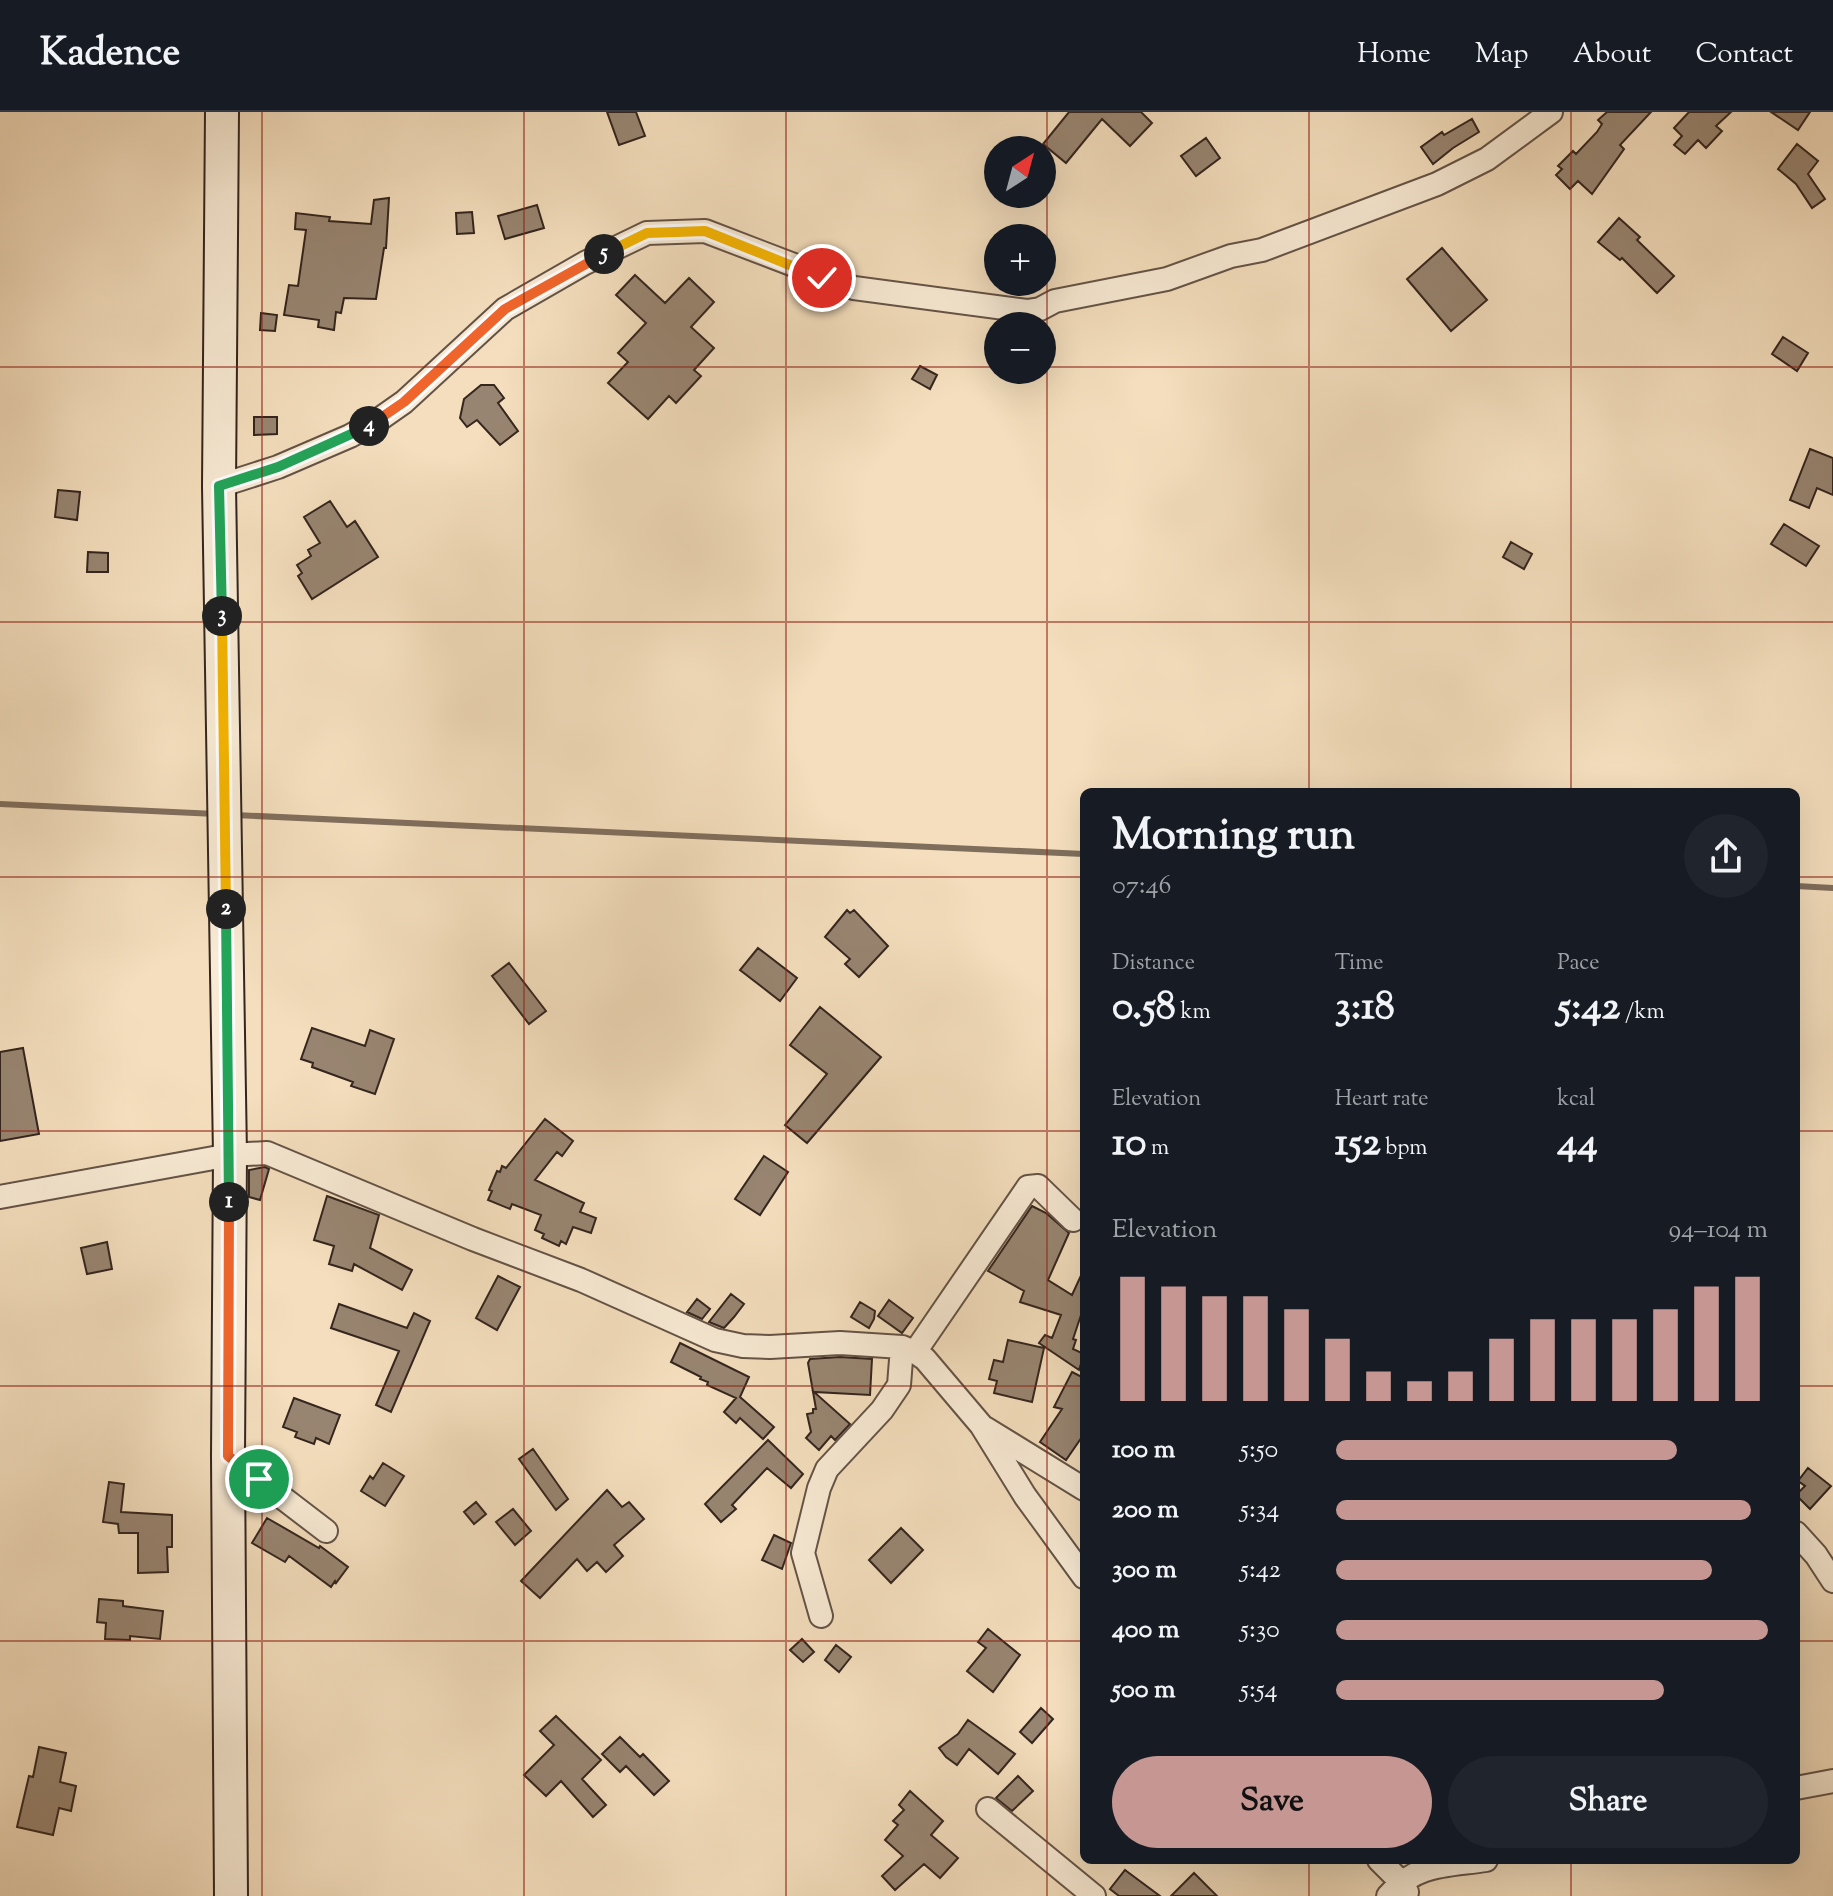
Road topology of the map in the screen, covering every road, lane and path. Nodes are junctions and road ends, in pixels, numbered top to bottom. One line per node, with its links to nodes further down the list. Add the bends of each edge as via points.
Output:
1 (222, 112): 3 (street)
2 (1551, 112): 3 (street, via 1487,159 1437,184 1262,250 1167,279 1027,311 854,288 705,231 647,233 505,309 374,423 278,467)
3 (219, 486): 4 (street)
4 (230, 1155): 5 (street); 7 (street, via 267,1153 715,1340); 9 (street)
5 (0, 1197)
6 (1073, 1220): 7 (street, via 1038,1186 1028,1187)
7 (909, 1350): 8 (street, via 925,1359); 15 (street, via 899,1385 827,1469 819,1488 803,1553)
8 (981, 1425): 10 (street); 13 (street)
9 (228, 1456): 11 (street); 22 (street)
10 (1080, 1486)
11 (326, 1531)
12 (1800, 1537): 14 (street)
13 (1080, 1572)
14 (1833, 1581)
15 (821, 1616)
16 (1833, 1781): 17 (street)
17 (1800, 1787)
18 (988, 1809): 23 (street)
19 (1385, 1864): 21 (street)
20 (1471, 1864): 21 (street)
21 (1408, 1881)
22 (231, 1896)
23 (1094, 1896)

